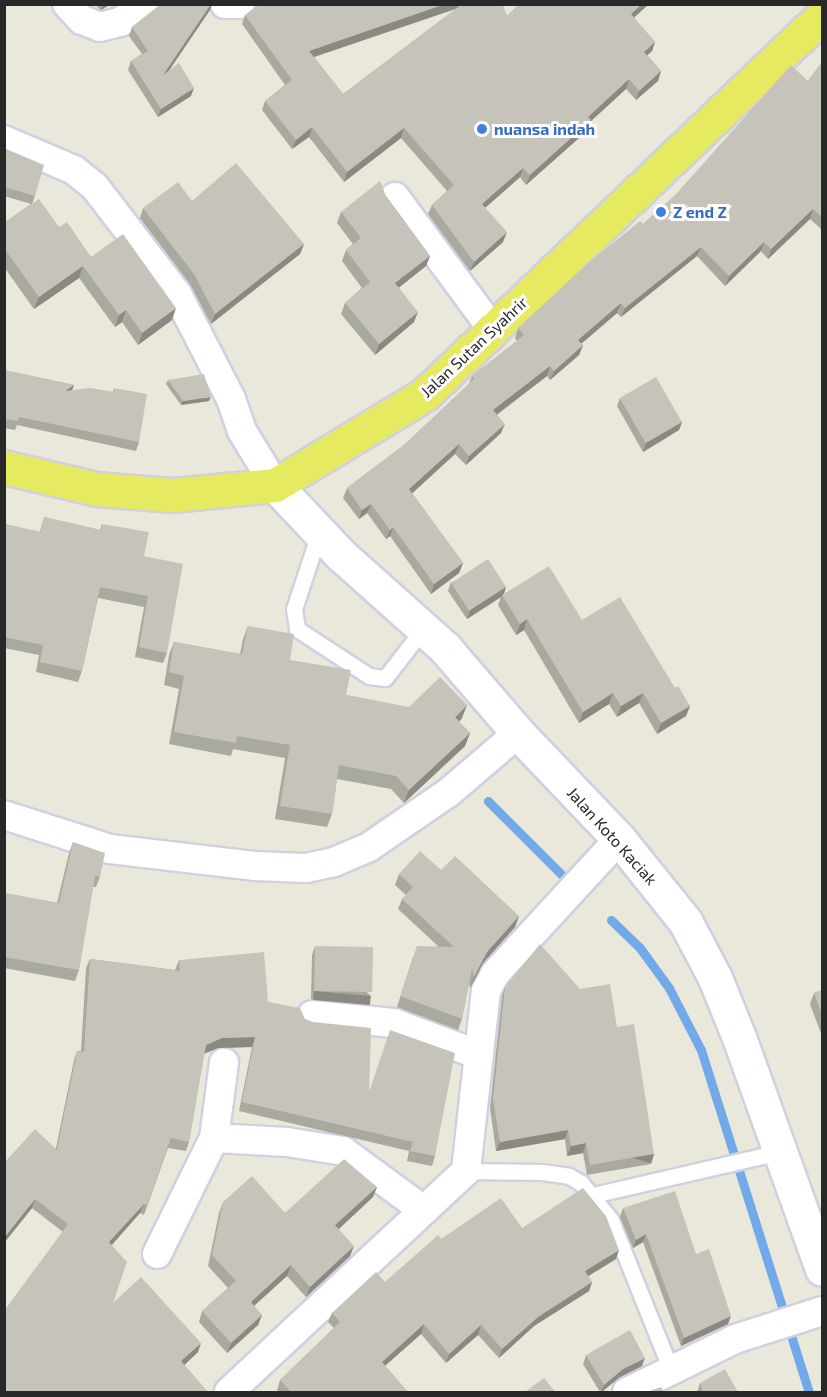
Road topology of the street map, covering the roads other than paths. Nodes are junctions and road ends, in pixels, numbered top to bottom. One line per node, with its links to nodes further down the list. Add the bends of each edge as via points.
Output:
1 (67, 4): 2 (street, via 82,20 100,27 120,22)
2 (145, 4)
3 (225, 4): 4 (street)
4 (240, 4)
5 (822, 16): 8 (main road, Jalan Sutan Syahrir)
6 (4, 140): 10 (street, via 74,170 94,187 177,294 231,399 242,431)
7 (395, 196): 8 (street)
8 (493, 330): 10 (main road, Jalan Sutan Syahrir, via 425,394)
9 (4, 467): 10 (main road, Jalan Sutan Syahrir, via 96,489 173,495)
10 (275, 485): 11 (street, Jalan Koto Kaciak)
11 (319, 533): 12 (street, Jalan Koto Kaciak); 12 (lane, via 294,609 297,629 369,676 385,678)
12 (423, 629): 13 (street, Jalan Koto Kaciak, via 445,648)
13 (518, 733): 14 (street, via 448,793 369,847 334,862 306,868 254,866 110,849); 15 (street, Jalan Koto Kaciak)
14 (4, 815)
15 (612, 846): 17 (street, via 495,974 486,991); 20 (street, Jalan Koto Kaciak, via 685,921 715,978)
16 (312, 1015): 17 (street, via 394,1023)
17 (479, 1055): 21 (street)
18 (224, 1064): 19 (street)
19 (214, 1138): 23 (street, via 287,1142 343,1151); 24 (street)
20 (772, 1155): 22 (lane); 25 (street, Jalan Koto Kaciak)
21 (466, 1171): 22 (lane, via 569,1176); 23 (street)
22 (593, 1195): 27 (lane, via 611,1220)
23 (422, 1209): 28 (street)
24 (157, 1254)
25 (822, 1269)
26 (821, 1311): 27 (street, via 735,1339)
27 (671, 1370): 29 (street)
28 (229, 1392)
29 (627, 1392)

